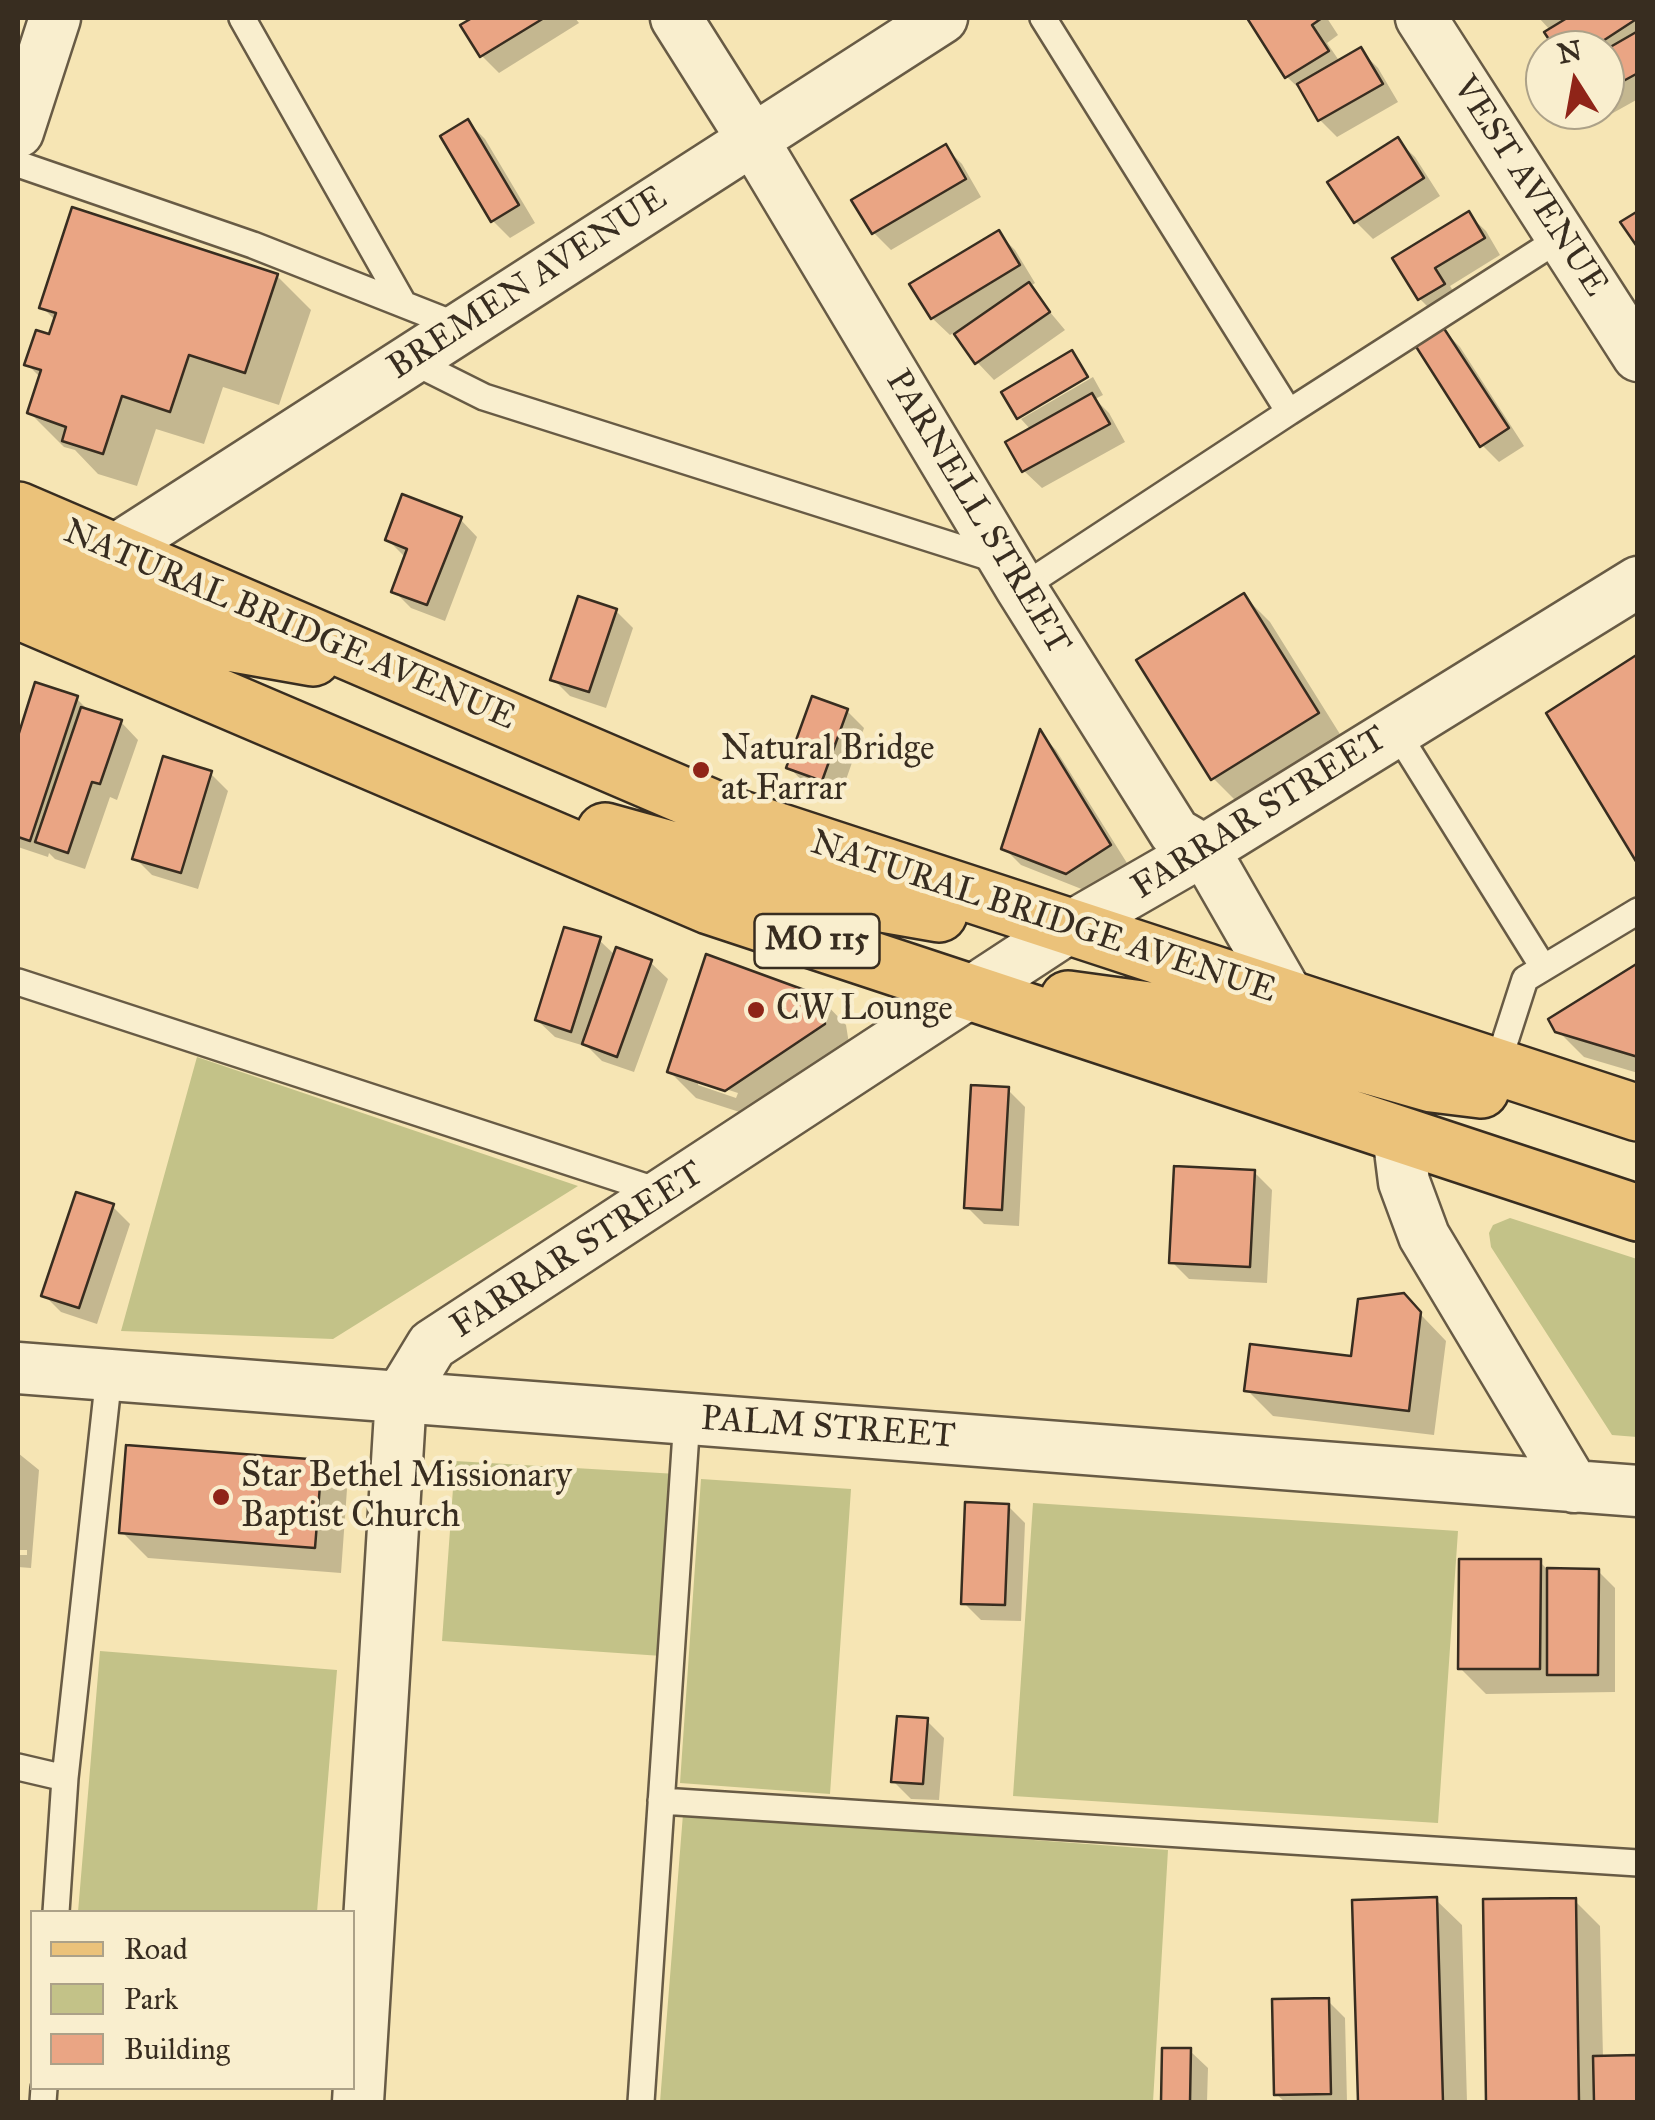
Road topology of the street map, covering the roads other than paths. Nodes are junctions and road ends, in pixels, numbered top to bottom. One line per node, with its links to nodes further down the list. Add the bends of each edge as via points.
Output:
1 (55, 18): 7 (street)
2 (242, 18): 11 (lane)
3 (676, 18): 8 (street, PARNELL STREET)
4 (942, 18): 8 (street, BREMEN AVENUE)
5 (1043, 18): 15 (lane)
6 (1420, 18): 10 (street, VEST AVENUE)
7 (18, 132)
8 (753, 140): 12 (street, BREMEN AVENUE); 19 (street, PARNELL STREET)
9 (18, 164): 11 (lane)
10 (1562, 237): 13 (street, VEST AVENUE); 15 (lane)
11 (402, 303): 12 (lane)
12 (462, 327): 14 (street, BREMEN AVENUE)
13 (1638, 356)
14 (410, 360): 17 (street, BREMEN AVENUE); 19 (lane, via 484,398)
15 (1289, 412): 19 (lane)
16 (18, 510): 17 (main road, NATURAL BRIDGE AVENUE / MO 115)
17 (115, 550): 22 (main road, NATURAL BRIDGE AVENUE / MO 115)
18 (18, 560): 22 (main road, via 228,644)
19 (1013, 575): 25 (street, PARNELL STREET, via 1175,833)
20 (1638, 582): 23 (street, FARRAR STREET)
21 (18, 611): 24 (main road, MO 115)
22 (399, 673): 27 (main road, NATURAL BRIDGE AVENUE / MO 115, via 729,815)
23 (1396, 731): 25 (street, FARRAR STREET); 28 (lane)
24 (465, 802): 27 (main road, via 611,832 847,898 968,919); 30 (main road, MO 115, via 708,906)
25 (1204, 850): 27 (street, FARRAR STREET); 31 (street, PARNELL STREET)
26 (1638, 911): 28 (lane)
27 (1070, 927): 30 (street, FARRAR STREET); 31 (main road, NATURAL BRIDGE AVENUE / MO 115)
28 (1543, 967): 32 (lane, via 1525,978)
29 (18, 982): 35 (lane)
30 (971, 992): 33 (main road, via 1192,1016 1432,1084); 34 (main road, MO 115); 35 (street, FARRAR STREET)
31 (1289, 998): 32 (main road, NATURAL BRIDGE AVENUE / MO 115)
32 (1497, 1066): 33 (main road, NATURAL BRIDGE AVENUE / MO 115)
33 (1618, 1106)
34 (1398, 1134): 36 (main road, MO 115); 41 (street, via 1404,1182 1424,1236)
35 (666, 1194): 39 (street, FARRAR STREET, via 432,1345)
36 (1638, 1214)
37 (18, 1368): 38 (street, PALM STREET)
38 (109, 1375): 39 (street, PALM STREET); 44 (lane)
39 (401, 1396): 40 (street, PALM STREET); 48 (street)
40 (687, 1418): 41 (street, PALM STREET); 45 (lane)
41 (1574, 1487): 42 (street, PALM STREET)
42 (1638, 1492)
43 (18, 1768): 44 (lane)
44 (65, 1778): 47 (lane)
45 (661, 1801): 46 (lane); 49 (lane)
46 (1638, 1863)
47 (56, 1910)
48 (358, 2102)
49 (641, 2102)

